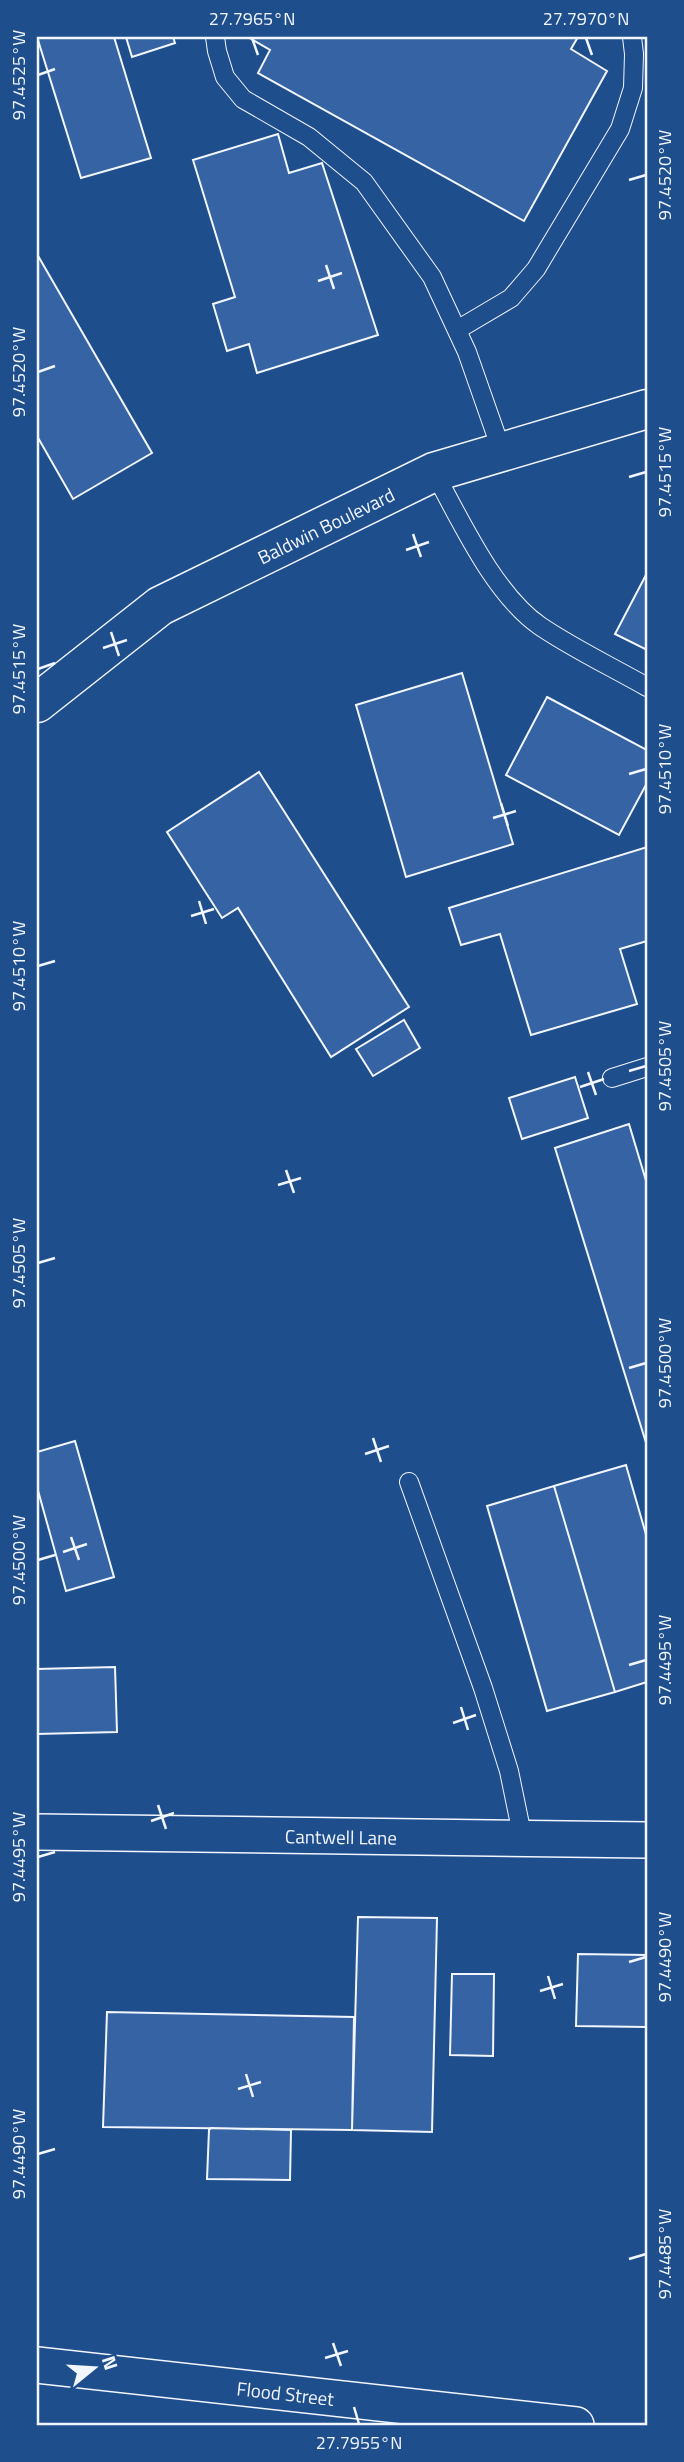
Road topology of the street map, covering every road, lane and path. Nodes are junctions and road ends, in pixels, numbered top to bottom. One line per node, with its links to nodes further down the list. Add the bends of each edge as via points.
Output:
1 (215, 37): 3 (lane, via 225,77 243,99 309,137 364,182 432,277)
2 (632, 37): 3 (lane, via 633,88 620,130 536,269 511,298)
3 (457, 330): 5 (lane)
4 (647, 409): 5 (main road, Baldwin Boulevard)
5 (502, 452): 6 (main road, Baldwin Boulevard)
6 (434, 472): 7 (lane, via 480,555 538,625); 8 (main road, Baldwin Boulevard, via 160,606)
7 (647, 687)
8 (37, 703)
9 (647, 1067): 10 (lane)
10 (612, 1078)
11 (409, 1482): 13 (lane, via 483,1688 509,1771)
12 (37, 1832): 13 (street, Cantwell Lane)
13 (523, 1839): 14 (street, Cantwell Lane)
14 (647, 1840)
15 (37, 2365): 16 (street, Flood Street)
16 (576, 2425)

